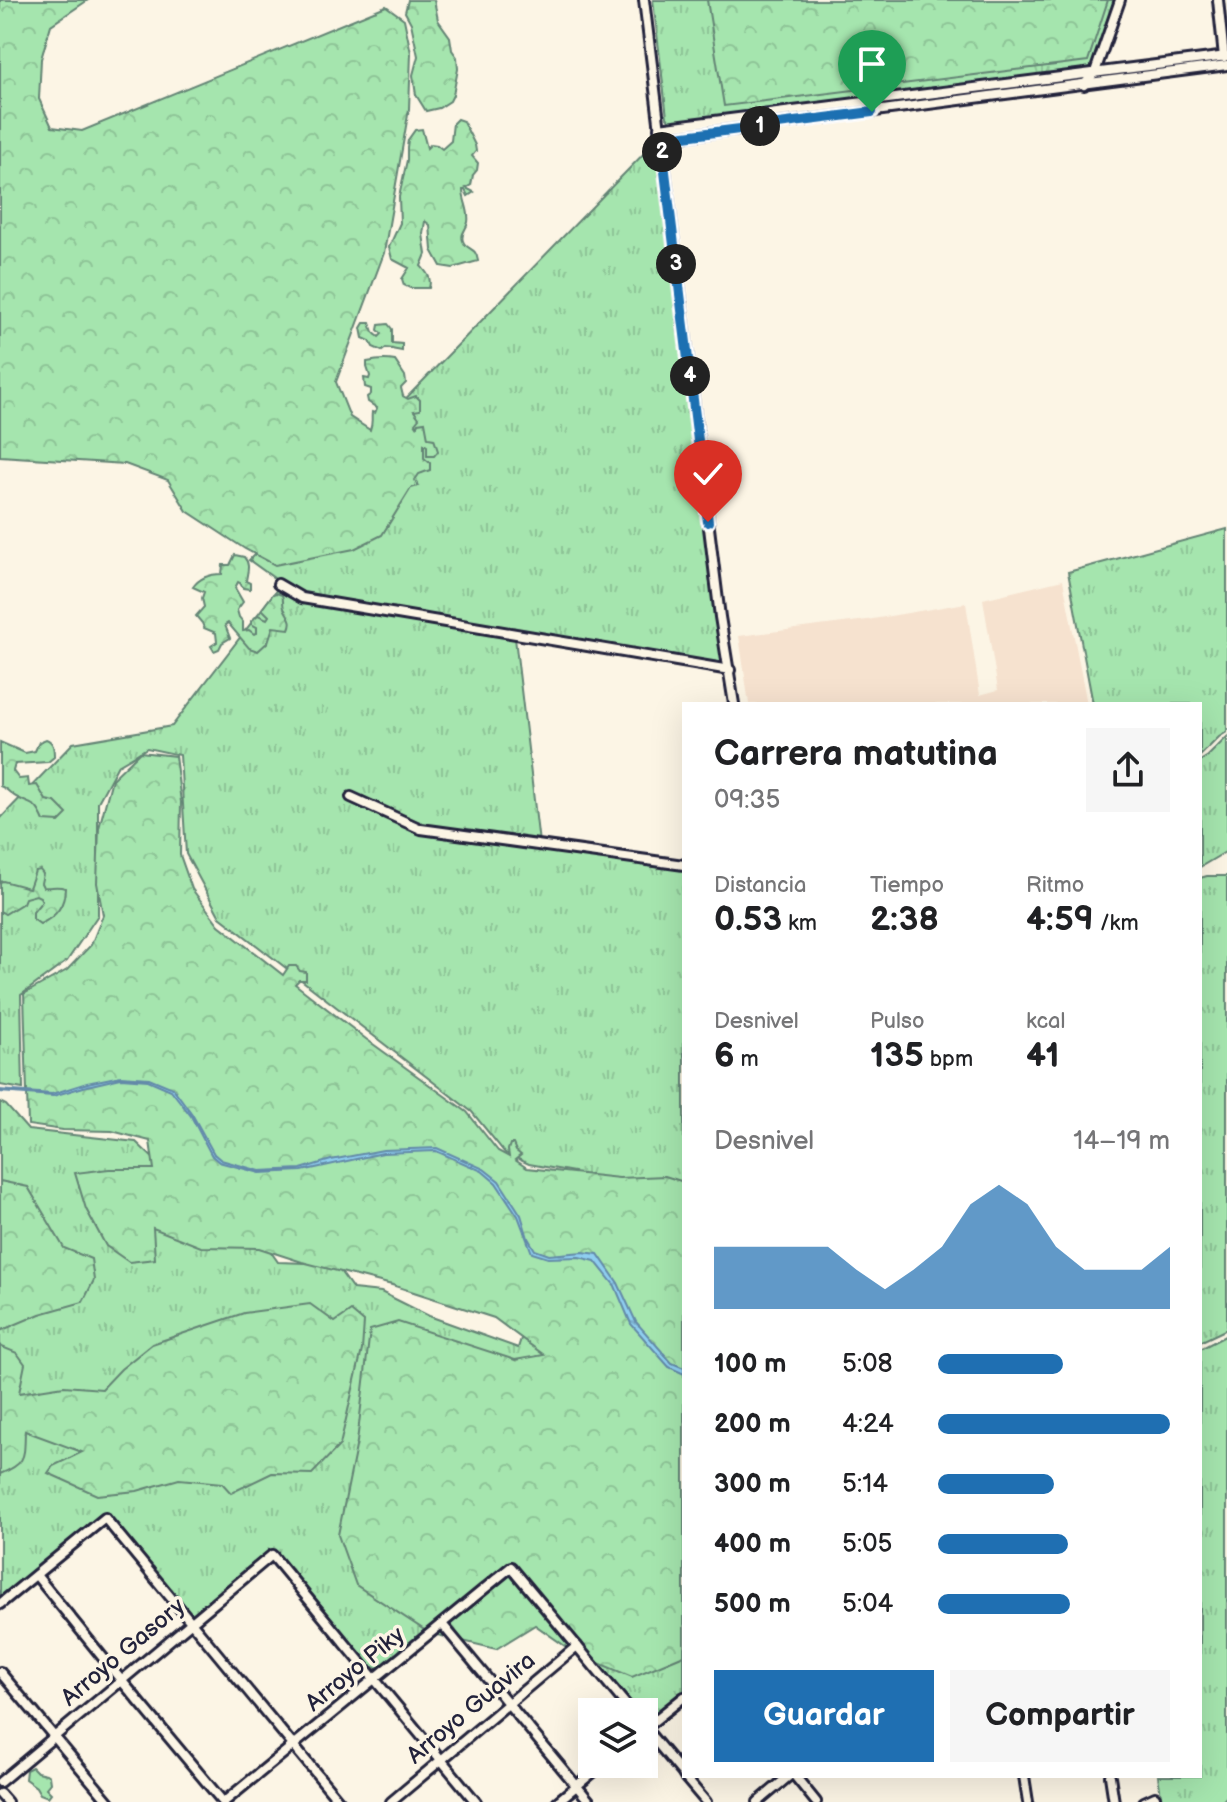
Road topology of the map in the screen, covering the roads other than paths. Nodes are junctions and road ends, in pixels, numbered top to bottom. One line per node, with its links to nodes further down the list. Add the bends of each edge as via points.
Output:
1 (644, 0): 7 (street)
2 (1120, 0): 5 (street)
3 (1218, 0): 4 (street)
4 (1226, 59): 5 (street); 6 (street)
5 (1095, 72): 6 (street); 7 (street)
6 (1084, 85): 8 (street)
7 (659, 128): 8 (street)
8 (661, 139): 10 (street)
9 (278, 584): 10 (street, via 302,598)
10 (730, 670): 11 (street)
11 (734, 702)
12 (351, 797): 13 (street, via 421,829)
13 (682, 865)
14 (36, 1575): 15 (street); 16 (street, via 105,1518); 21 (street)
15 (0, 1604)
16 (191, 1621): 20 (street, Arroyo Gasory, via 272,1555); 21 (street, Arroyo Gasory); 27 (street)
17 (442, 1624): 18 (street, Arroyo Piky, via 511,1567); 20 (street, Arroyo Piky); 24 (street)
18 (577, 1646): 22 (street); 24 (street, Arroyo Guavira)
19 (0, 1672): 26 (street)
20 (375, 1679): 27 (street, Arroyo Piky); 29 (street)
21 (121, 1680): 26 (street, Arroyo Gasory); 43 (street)
22 (620, 1698)
23 (682, 1699): 25 (street)
24 (508, 1703): 29 (street, Arroyo Guavira); 38 (street)
25 (658, 1717)
26 (54, 1736): 37 (street, Arroyo Gasory); 42 (street)
27 (293, 1745): 43 (street, Arroyo Piky); 44 (street)
28 (658, 1745): 30 (street)
29 (441, 1759): 45 (street, Arroyo Guavira); 46 (street)
30 (682, 1774)
31 (586, 1778): 38 (street)
32 (686, 1778): 49 (street)
33 (789, 1778): 50 (street)
34 (794, 1778): 51 (street)
35 (1024, 1778): 52 (street)
36 (1110, 1778): 53 (street)
37 (0, 1782)
38 (576, 1786): 47 (street); 48 (street)
39 (0, 1794): 41 (street)
40 (1155, 1797): 54 (street)
41 (7, 1802)
42 (109, 1802)
43 (224, 1802)
44 (340, 1802)
45 (391, 1802)
46 (476, 1802)
47 (557, 1802)
48 (590, 1802)
49 (706, 1802)
50 (758, 1802)
51 (816, 1802)
52 (1028, 1802)
53 (1114, 1802)
54 (1144, 1802)

